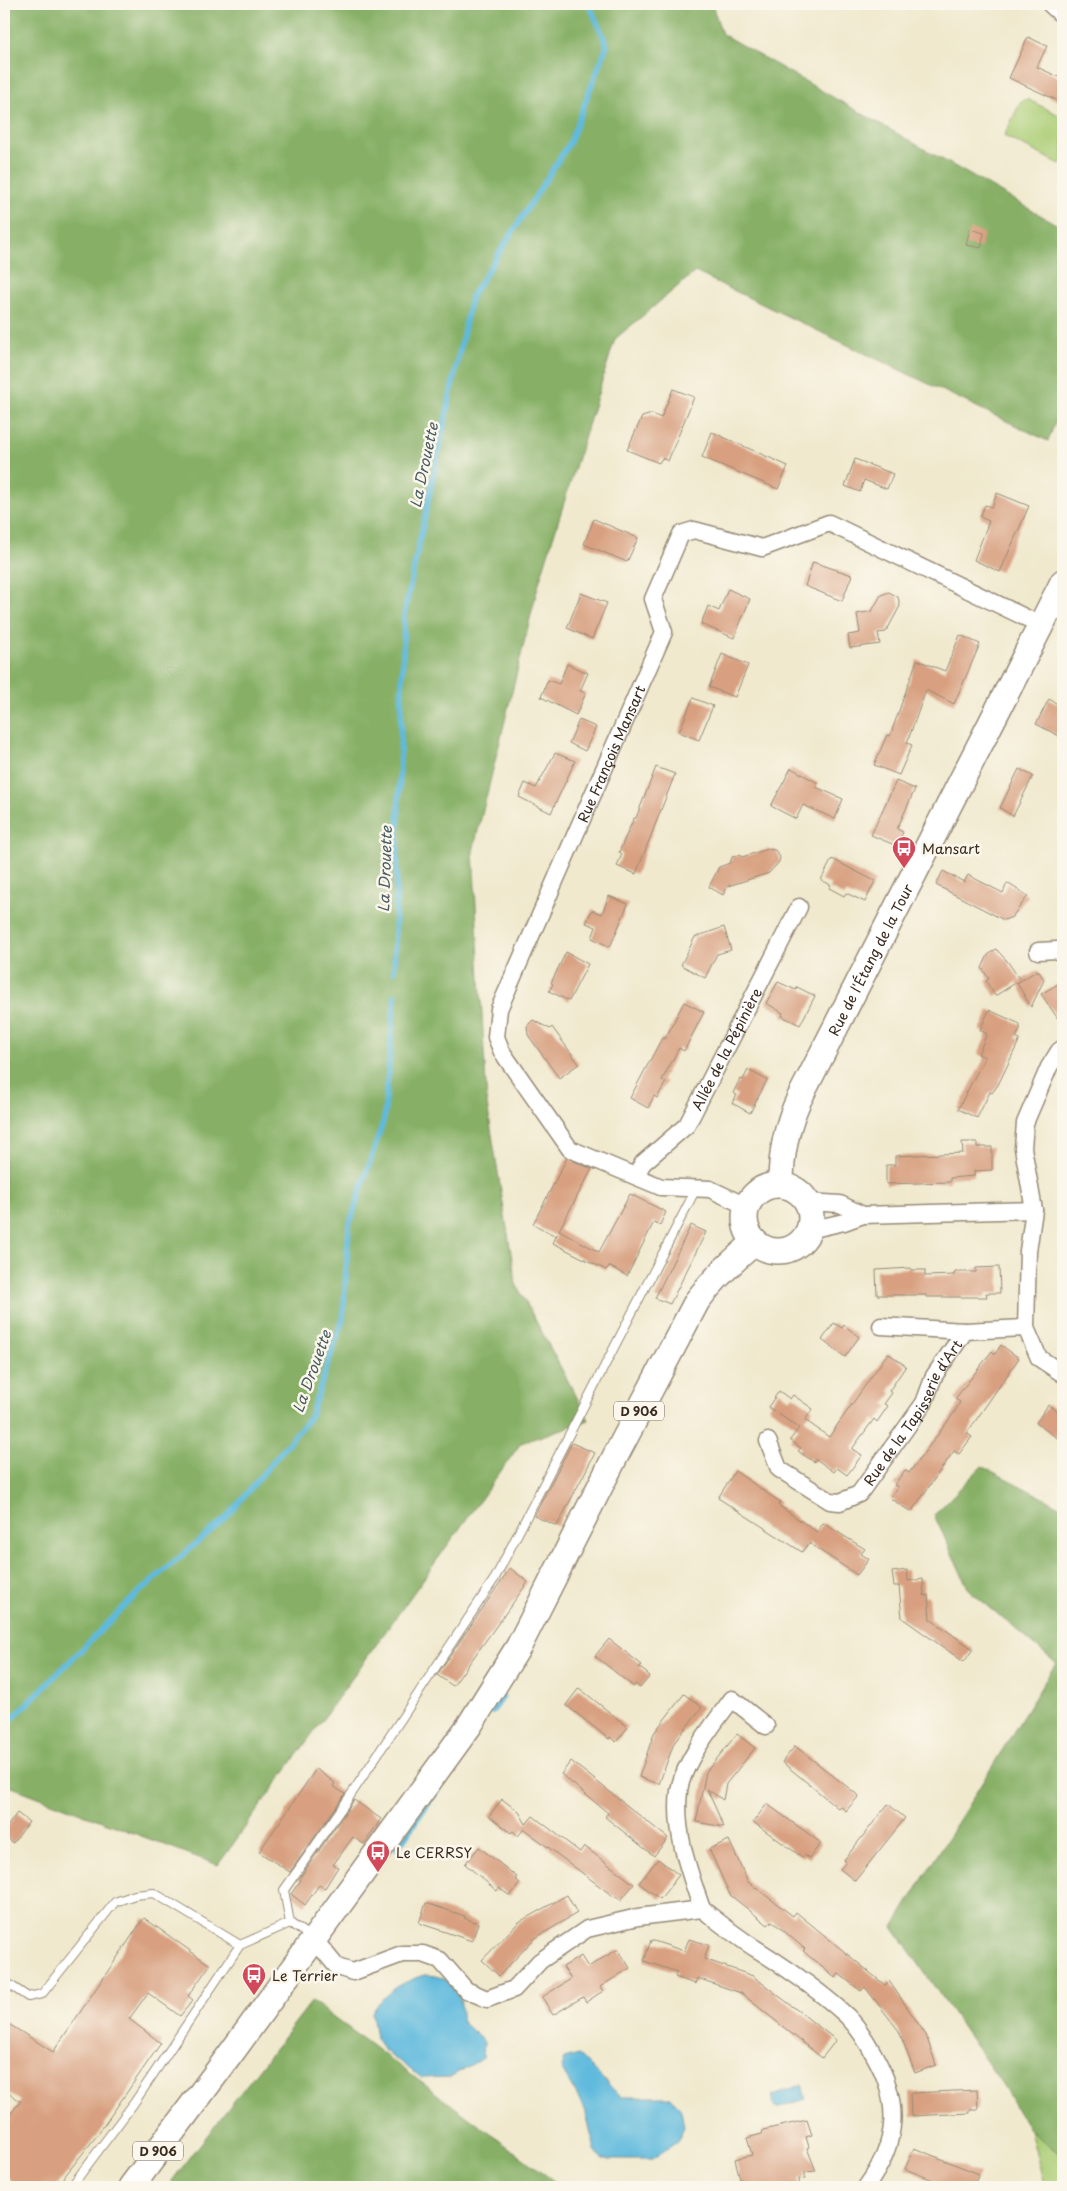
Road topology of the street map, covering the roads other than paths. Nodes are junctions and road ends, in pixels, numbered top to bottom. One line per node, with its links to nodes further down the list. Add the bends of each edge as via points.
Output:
1 (1050, 4): 2 (street)
2 (1063, 16)
3 (1063, 582): 4 (main road, Rue de l'Étang de la Tour)
4 (1052, 616): 9 (street, Rue François Mansart, via 829,523 762,548 694,530 681,534 653,599 664,632 499,1008 496,1037 502,1052 570,1148); 10 (main road, Rue de l'Étang de la Tour, via 799,1099 788,1132)
5 (799, 907): 9 (street, Allée de la Pépinière, via 686,1125 643,1163)
6 (1038, 951): 7 (street, via 1057,950)
7 (1063, 954)
8 (1063, 1048): 14 (street, via 1049,1067 1025,1123 1023,1148)
9 (635, 1176): 11 (street, Rue François Mansart, via 661,1187)
10 (781, 1184): 12 (main road, via 801,1193); 13 (main road, via 760,1189)
11 (696, 1189): 13 (street, Rue François Mansart, via 710,1189); 25 (lane, via 495,1578 284,1890)
12 (808, 1202): 15 (street, via 840,1204); 16 (main road, via 812,1216)
13 (746, 1206): 17 (main road, via 745,1226)
14 (1034, 1210): 15 (street); 19 (street, via 1028,1251)
15 (863, 1214): 16 (street)
16 (809, 1230): 17 (main road, via 804,1240 785,1251 769,1250)
17 (755, 1242): 26 (main road, D 906, via 724,1268 697,1301 519,1646 469,1726)
18 (881, 1326): 20 (street, Rue de la Tapisserie d'Art)
19 (1026, 1328): 20 (street, Rue de la Tapisserie d'Art); 21 (street, via 1039,1358)
20 (965, 1331): 22 (street, Rue de la Tapisserie d'Art, via 934,1376 924,1403 859,1494 840,1502 830,1501 780,1469)
21 (1063, 1374)
22 (768, 1441)
23 (766, 1726): 24 (street, via 732,1699 690,1760 679,1790 679,1827 686,1862)
24 (702, 1909): 26 (street, via 638,1917 587,1929 540,1961 514,1989 487,2000 466,1990 440,1960 424,1954 402,1954 353,1972 337,1967); 31 (street, via 757,1950 777,1960 847,2016 867,2041 884,2072 893,2100 894,2125 884,2158)
25 (290, 1923): 26 (lane); 27 (lane)
26 (314, 1940): 30 (main road, D 906)
27 (240, 1945): 28 (lane, via 154,1893 135,1895 115,1902 42,1994 28,1997); 29 (lane, via 134,2103)
28 (4, 1981)
29 (71, 2187)
30 (130, 2187)
31 (866, 2187)

